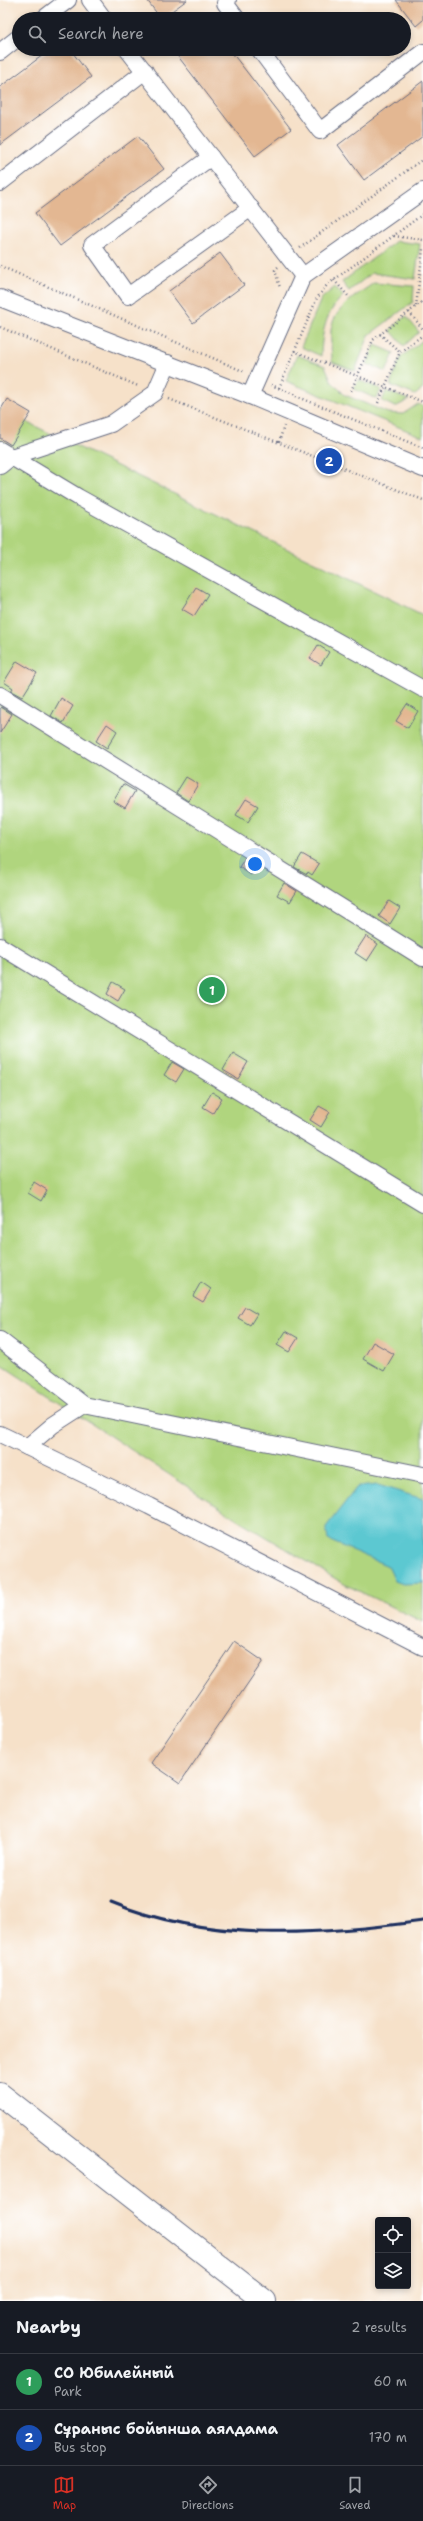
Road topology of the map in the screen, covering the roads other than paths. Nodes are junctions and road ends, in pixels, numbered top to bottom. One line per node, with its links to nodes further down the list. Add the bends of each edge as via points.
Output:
1 (68, 0): 4 (lane)
2 (90, 0): 5 (lane)
3 (228, 0): 6 (lane, via 225,3)
4 (52, 12)
5 (99, 12)
6 (232, 12)
7 (12, 43): 8 (lane)
8 (0, 52)
9 (423, 52): 11 (lane, via 320,131)
10 (133, 56): 12 (lane)
11 (264, 56)
12 (145, 72): 13 (lane); 14 (lane)
13 (211, 157): 16 (lane); 16 (lane, via 92,245 128,296)
14 (0, 183)
15 (423, 191): 17 (lane)
16 (251, 208): 17 (lane)
17 (303, 276): 20 (lane)
18 (0, 298): 19 (lane)
19 (168, 364): 20 (lane); 21 (lane, via 155,393 111,424)
20 (250, 396): 22 (lane)
21 (4, 458): 23 (lane)
22 (423, 469)
23 (423, 689)
24 (0, 695): 26 (lane)
25 (0, 946): 27 (lane)
26 (423, 958)
27 (423, 1204)
28 (0, 1340): 29 (lane)
29 (84, 1404): 31 (lane, via 53,1424); 32 (lane)
30 (0, 1434): 31 (lane)
31 (27, 1448): 33 (lane, via 150,1506)
32 (423, 1475)
33 (423, 1647)
34 (0, 2094): 35 (highway)
35 (265, 2301)

